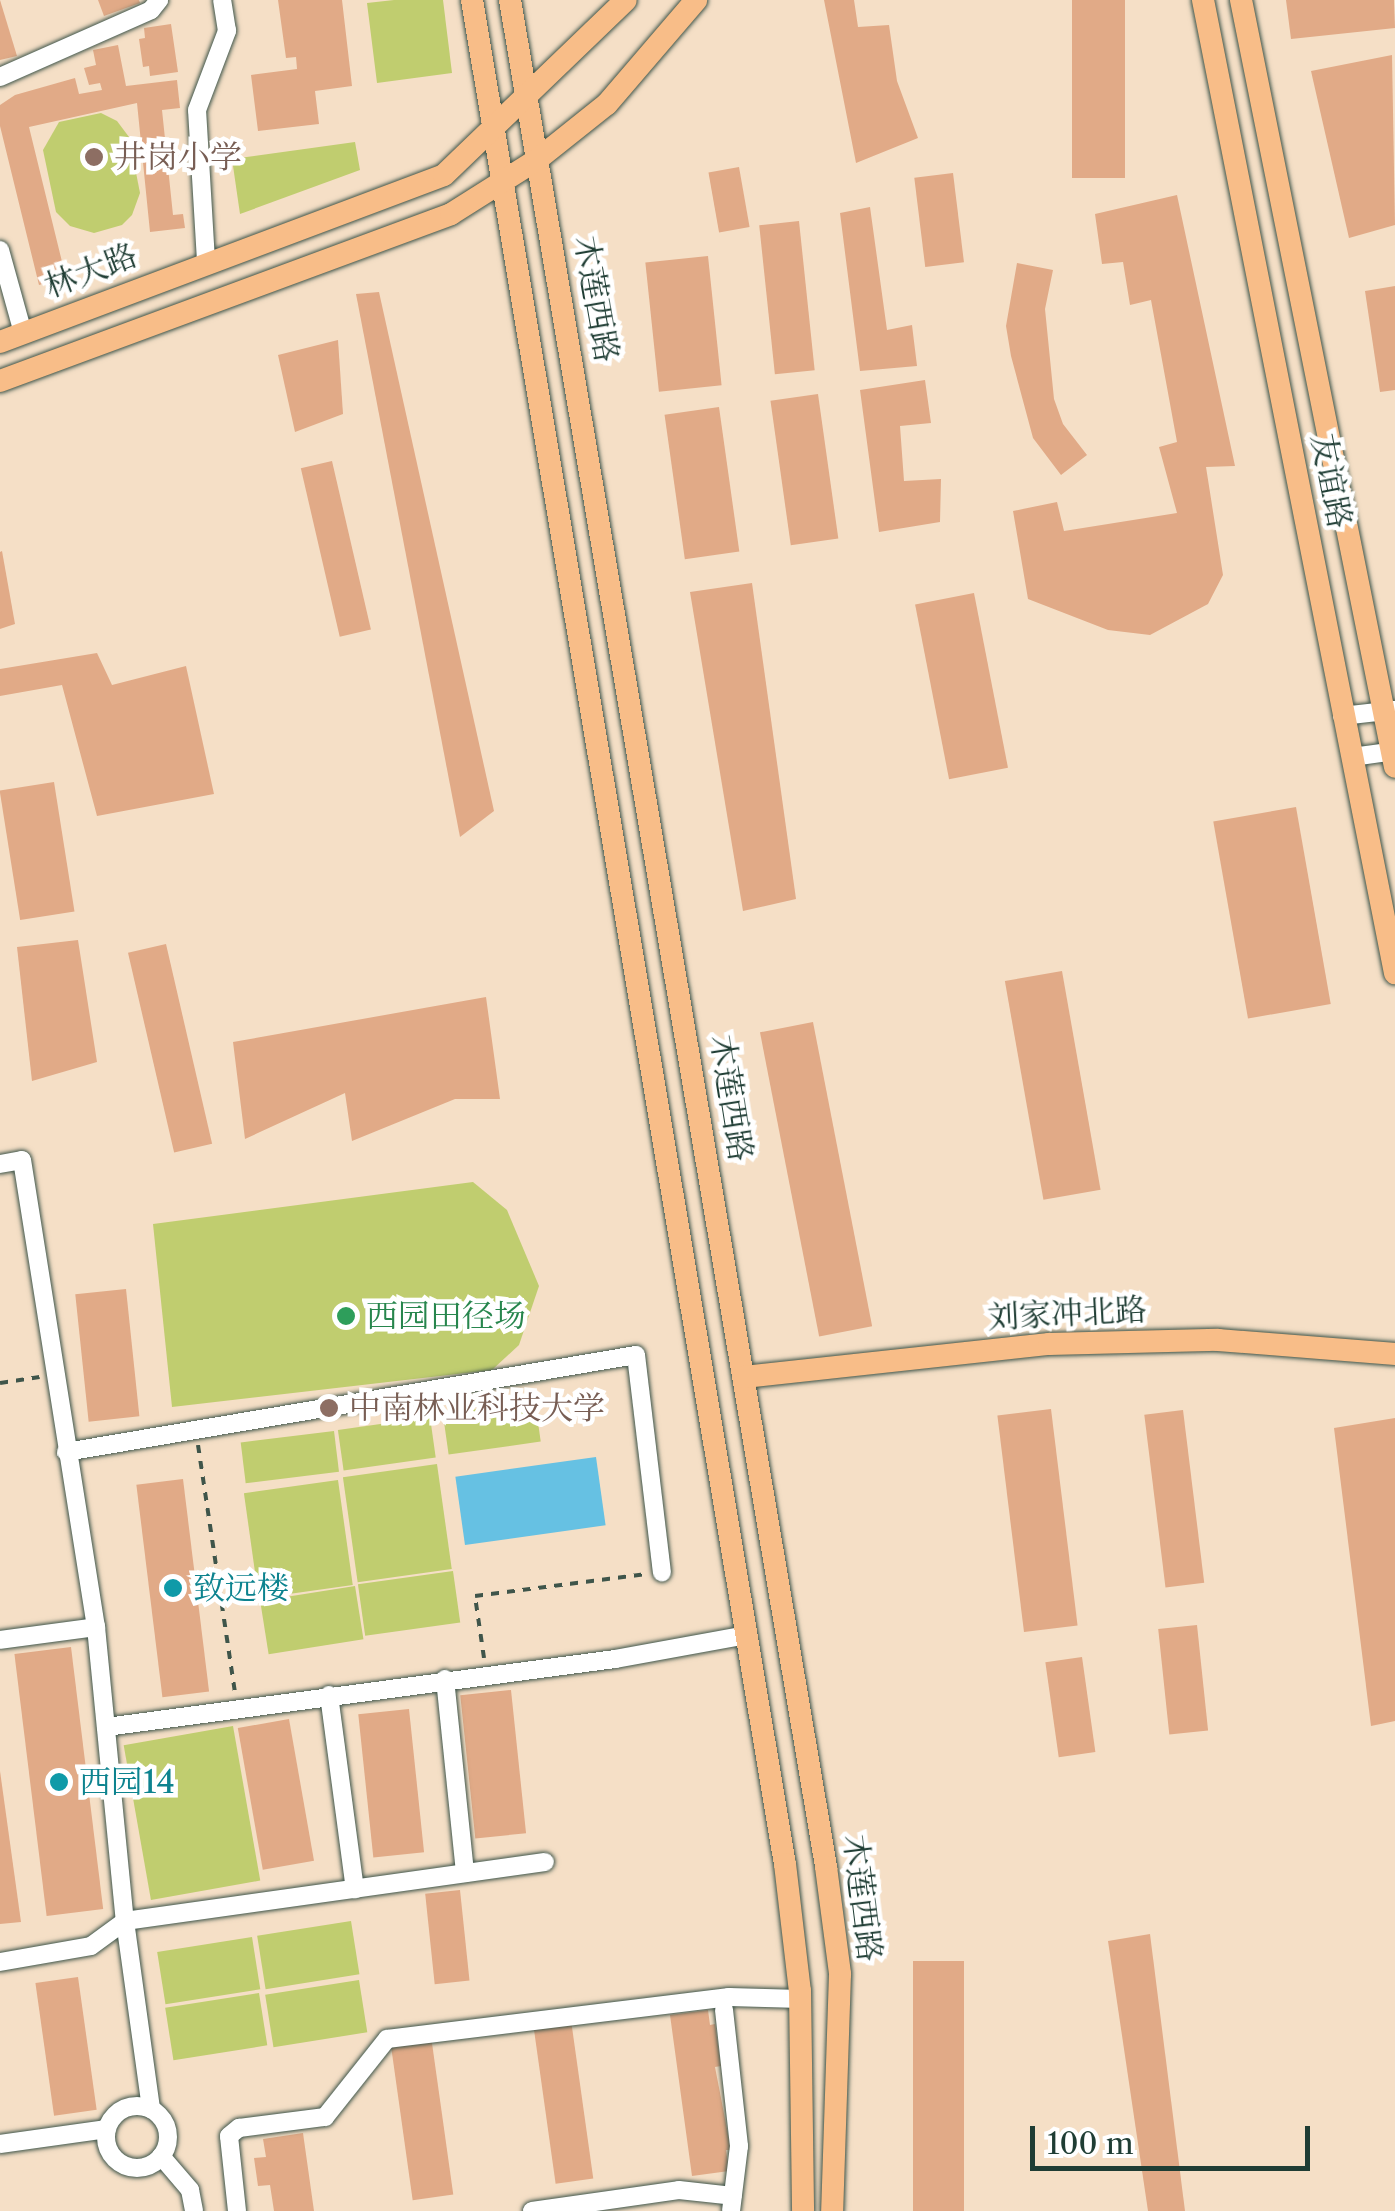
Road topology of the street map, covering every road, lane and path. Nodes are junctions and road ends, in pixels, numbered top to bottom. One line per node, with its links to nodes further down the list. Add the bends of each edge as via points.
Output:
1 (159, 0): 9 (street, via 150,10)
2 (222, 0): 15 (street, via 226,31 197,110)
3 (472, 0): 11 (main road)
4 (510, 0): 10 (main road, 木莲西路)
5 (626, 0): 10 (main road, 林大路)
6 (696, 0): 12 (main road, via 607,104)
7 (1203, 0): 20 (main road, 友谊路)
8 (1240, 0): 19 (main road, 友谊路)
9 (0, 77)
10 (526, 93): 11 (main road, 林大路); 12 (main road, 木莲西路)
11 (492, 127): 13 (main road); 15 (main road, 林大路, via 444,175)
12 (538, 160): 13 (main road); 28 (main road, 木莲西路)
13 (501, 183): 18 (main road, via 451,214); 34 (main road)
14 (0, 250): 16 (street)
15 (206, 261): 16 (main road, 林大路)
16 (23, 333): 17 (main road, 林大路)
17 (0, 342)
18 (0, 381)
19 (1389, 710): 20 (street); 22 (main road, 友谊路)
20 (1342, 716): 21 (main road, 友谊路)
21 (1352, 756): 22 (street); 23 (main road, 友谊路)
22 (1394, 757)
23 (1395, 974)
24 (0, 1164): 27 (street, via 22,1160)
25 (1395, 1354): 28 (main road, 刘家冲北路, via 1218,1340 1049,1344)
26 (1395, 1368): 28 (main road, 刘家冲北路, via 1224,1354 1048,1354)
27 (54, 1374): 29 (path); 31 (street)
28 (745, 1382): 57 (main road, 木莲西路, via 840,1974)
29 (0, 1383)
30 (196, 1430): 31 (street); 32 (street, via 636,1355); 39 (path)
31 (66, 1452): 33 (street)
32 (662, 1572): 36 (path, via 476,1596)
33 (96, 1628): 35 (street); 40 (street)
34 (747, 1635): 36 (street); 46 (main road)
35 (0, 1640)
36 (486, 1673): 37 (street)
37 (446, 1678): 38 (street); 42 (street)
38 (329, 1696): 39 (street); 43 (street)
39 (237, 1708): 40 (street)
40 (106, 1727): 44 (street)
41 (545, 1862): 42 (street)
42 (464, 1873): 43 (street)
43 (356, 1889): 44 (street)
44 (125, 1921): 45 (street, via 91,1946); 48 (street)
45 (0, 1962)
46 (800, 1998): 54 (street, via 730,1997 387,2039 324,2117 239,2128 229,2136); 56 (main road)
47 (724, 2010): 52 (street, via 739,2146)
48 (151, 2110): 49 (street, via 130,2106); 51 (street, via 166,2126)
49 (106, 2129): 50 (street); 51 (street, via 109,2151 124,2165 144,2167)
50 (0, 2144)
51 (161, 2156): 53 (street, via 190,2190)
52 (732, 2204): 55 (street, via 679,2190)
53 (194, 2211)
54 (237, 2211)
55 (532, 2211)
56 (803, 2211)
57 (832, 2211)

